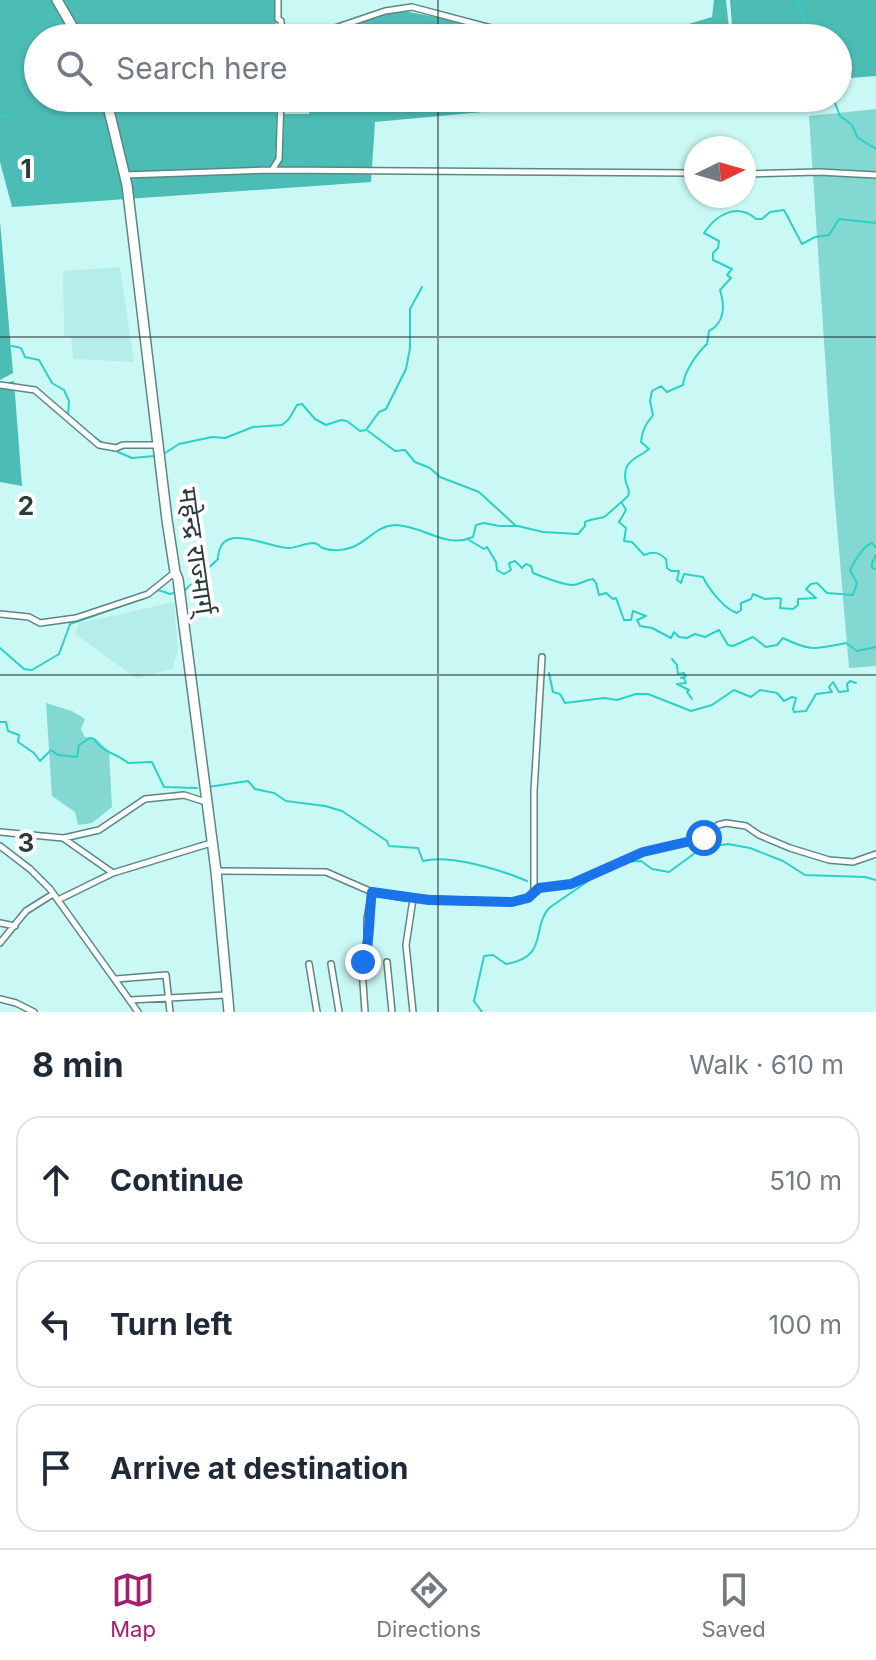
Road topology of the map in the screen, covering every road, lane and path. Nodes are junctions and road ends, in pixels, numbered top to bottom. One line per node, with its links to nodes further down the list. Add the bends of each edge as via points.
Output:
1 (57, 0): 3 (highway)
2 (278, 0): 4 (street)
3 (71, 24)
4 (281, 24)
5 (347, 24): 6 (street, via 412,7)
6 (476, 24)
7 (109, 112): 12 (highway, महेन्द्र राज्मार्ग्)
8 (281, 112): 9 (street, via 279,159)
9 (272, 170): 10 (street); 12 (street)
10 (684, 173)
11 (756, 174): 13 (street)
12 (125, 175): 15 (highway, महेन्द्र राज्मार्ग्)
13 (876, 175)
14 (0, 385): 15 (street, via 35,390 99,445)
15 (159, 445): 16 (highway, महेन्द्र राज्मार्ग्)
16 (177, 576): 17 (street, via 148,594 76,618 40,623); 19 (highway, महेन्द्र राज्मार्ग्)
17 (0, 614)
18 (542, 657): 27 (street)
19 (207, 803): 21 (street, via 184,795 145,799 99,830); 22 (highway, महेन्द्र राज्मार्ग्)
20 (0, 832): 21 (street)
21 (63, 838): 26 (street)
22 (211, 843): 25 (highway, महेन्द्र राज्मार्ग्); 26 (street)
23 (0, 846): 29 (street)
24 (876, 854): 27 (street, via 853,862 829,860 726,823 693,842 643,852 571,884)
25 (216, 871): 28 (street, via 326,872); 39 (highway, महेन्द्र राज्मार्ग्)
26 (113, 873): 31 (street)
27 (534, 890): 30 (street, via 528,898 512,902)
28 (372, 892): 30 (street); 49 (street, via 362,968)
29 (53, 894): 31 (street); 33 (street, via 26,911)
30 (413, 899): 51 (street, via 406,945)
31 (58, 900): 38 (street)
32 (0, 923): 33 (street)
33 (15, 927): 34 (street)
34 (0, 943)
35 (387, 962): 50 (street)
36 (309, 964): 47 (street)
37 (331, 964): 48 (street)
38 (116, 979): 40 (street, via 166,975); 42 (street)
39 (227, 995): 40 (street); 46 (highway, महेन्द्र राज्मार्ग्)
40 (169, 998): 42 (street); 45 (street)
41 (0, 999): 43 (street)
42 (130, 1000): 44 (street)
43 (34, 1012)
44 (138, 1012)
45 (170, 1012)
46 (229, 1012)
47 (317, 1012)
48 (339, 1012)
49 (365, 1012)
50 (392, 1012)
51 (413, 1012)

